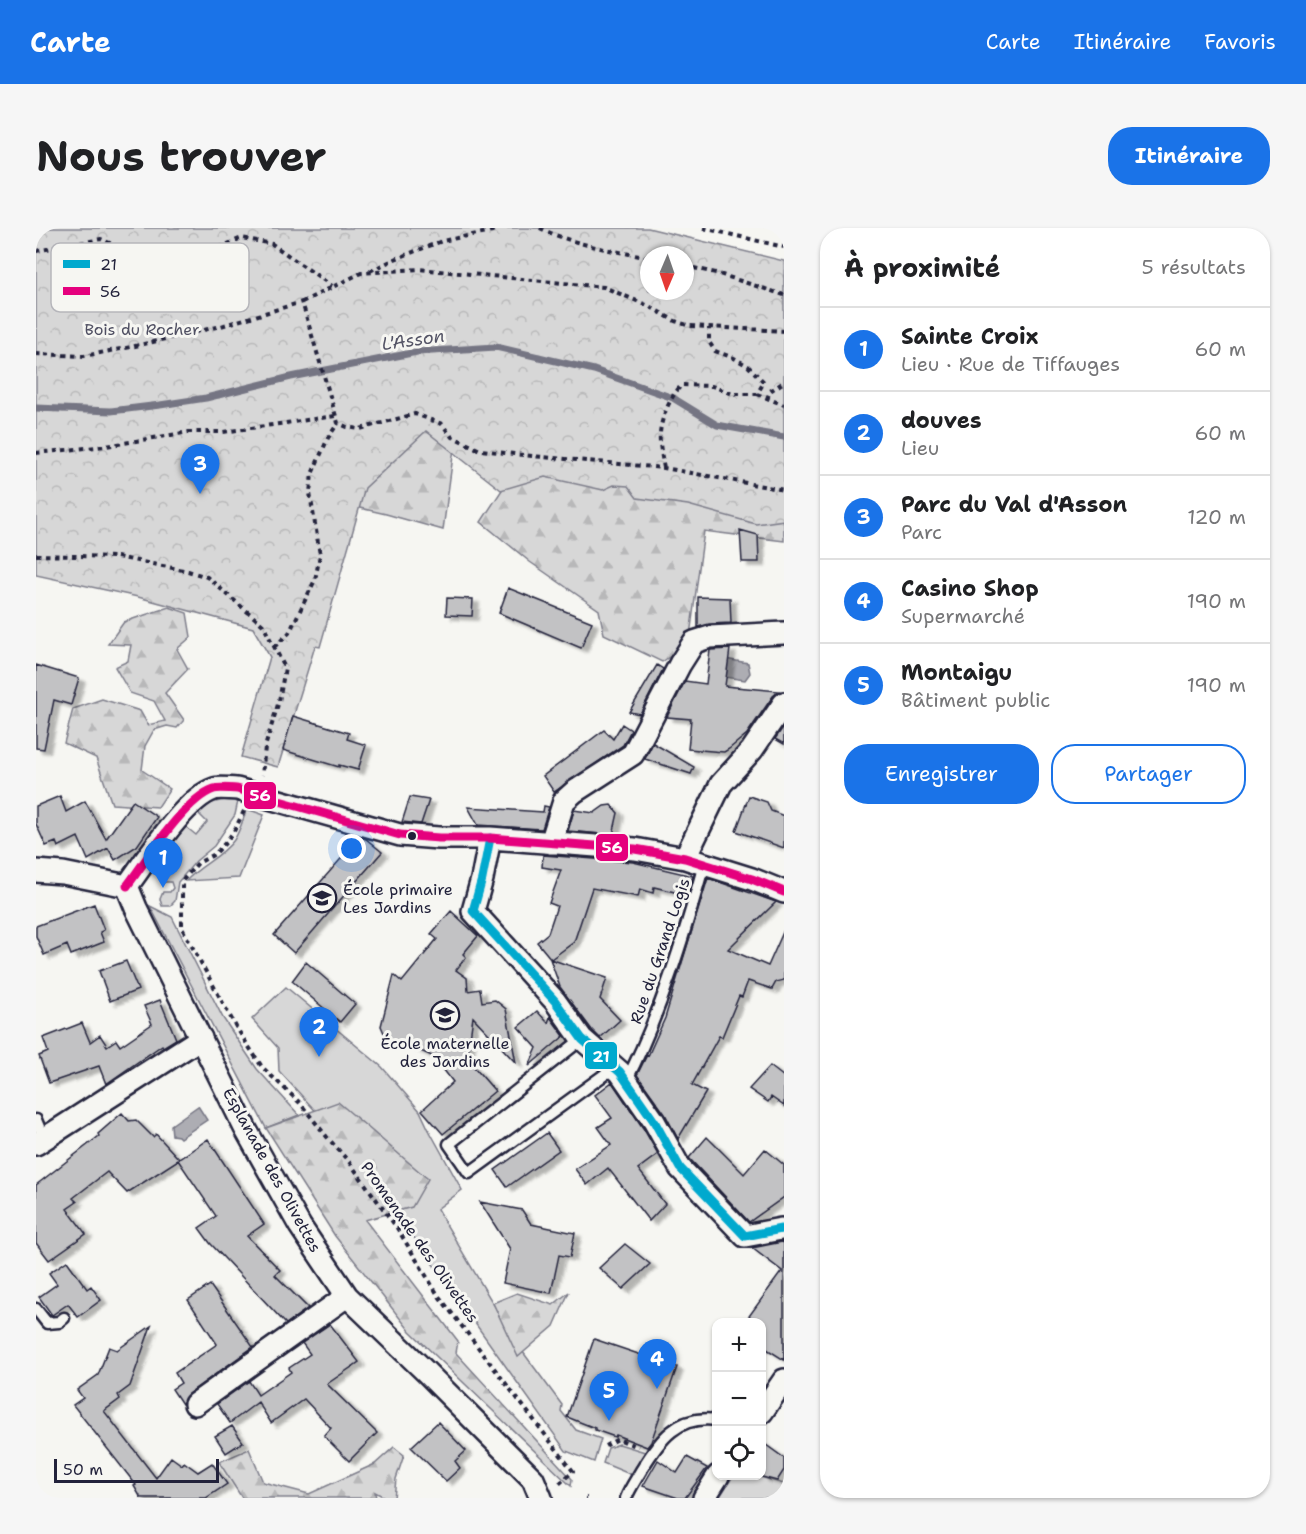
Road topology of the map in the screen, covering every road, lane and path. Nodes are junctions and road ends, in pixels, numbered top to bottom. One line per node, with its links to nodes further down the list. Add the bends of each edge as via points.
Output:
1 (497, 228): 12 (path, via 442,241)
2 (540, 228): 10 (path, via 585,244)
3 (703, 228): 7 (path)
4 (75, 243): 5 (path, via 100,238)
5 (110, 243)
6 (230, 243): 13 (path, via 242,238 272,244)
7 (784, 247)
8 (51, 248): 9 (path)
9 (36, 251)
10 (640, 256)
11 (694, 268): 14 (path)
12 (364, 273): 13 (path); 16 (path, via 420,269 603,287 675,321)
13 (332, 286): 15 (path)
14 (784, 295)
15 (302, 302): 18 (path, via 132,347 84,356); 23 (path)
16 (709, 328): 17 (path); 20 (path, via 709,342 715,351 741,362 764,382)
17 (784, 331)
18 (36, 354)
19 (784, 382): 21 (path, via 770,391)
20 (757, 394): 21 (path); 26 (path, via 682,385 663,419 659,435)
21 (767, 399): 22 (path)
22 (784, 405)
23 (335, 416): 24 (path); 25 (path)
24 (338, 423): 26 (path, via 360,429 415,414 442,424 452,436 480,450); 30 (path, via 312,474 310,493 320,555 315,580 289,633)
25 (36, 453)
26 (663, 468): 27 (path)
27 (784, 490)
28 (36, 555): 30 (path, via 117,557 207,578 263,625)
29 (784, 633): 34 (street, via 710,637 694,642 633,754 564,801)
30 (274, 647): 32 (path, via 285,668 265,747 261,780)
31 (784, 703): 35 (street, via 752,750 720,784)
32 (254, 792): 33 (street, via 400,835); 37 (street, via 215,789 198,798 182,813); 54 (path, Promenade des Olivettes, via 226,842 182,881 182,928 262,1067 300,1103 351,1163 438,1295 573,1471)
33 (490, 838): 34 (street); 40 (street, via 473,911 555,1000)
34 (551, 843): 35 (street, via 635,849)
35 (695, 861): 38 (street); 41 (lane, Rue du Grand Logis, via 649,1031)
36 (36, 871): 37 (street)
37 (127, 886): 39 (street, Esplanade des Olivettes)
38 (784, 892)
39 (201, 1038): 42 (street); 44 (street, Esplanade des Olivettes, via 245,1128 300,1226)
40 (582, 1039): 41 (street); 41 (lane, via 449,1144 469,1173)
41 (620, 1074): 43 (street, via 654,1121 680,1168 745,1236)
42 (39, 1134)
43 (783, 1227)
44 (347, 1296): 48 (street); 54 (street, Esplanade des Olivettes)
45 (36, 1309): 46 (lane, via 47,1323 59,1322)
46 (64, 1317)
47 (784, 1380): 49 (street)
48 (195, 1404)
49 (766, 1406)
50 (712, 1419): 52 (lane, via 691,1420 676,1428)
51 (605, 1446): 52 (path, via 618,1439)
52 (653, 1452): 55 (lane)
53 (715, 1480): 56 (street)
54 (550, 1495)
55 (626, 1498)
56 (704, 1498)

